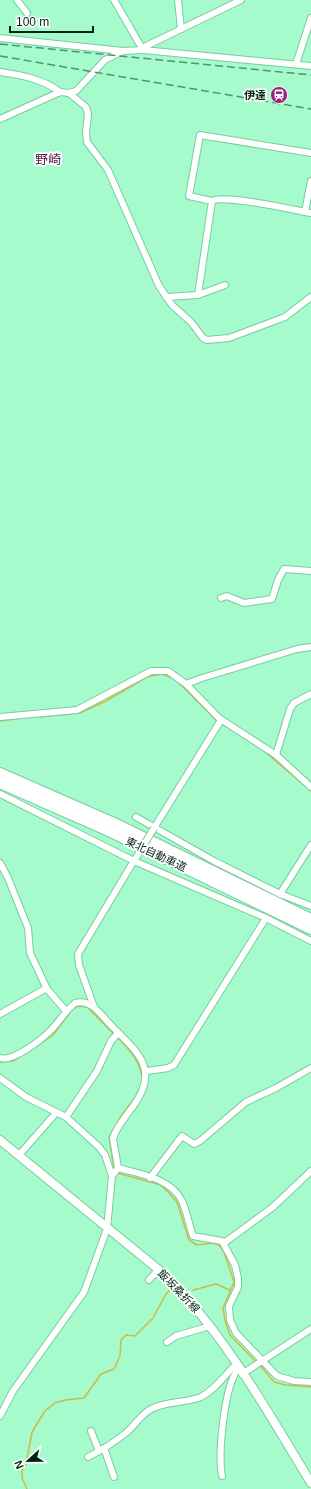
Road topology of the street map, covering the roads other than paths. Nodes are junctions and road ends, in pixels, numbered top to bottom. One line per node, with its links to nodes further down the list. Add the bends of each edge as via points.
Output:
1 (17, 0): 5 (street)
2 (114, 0): 9 (street)
3 (178, 0): 7 (street)
4 (241, 0): 7 (street)
5 (27, 13)
6 (311, 18): 11 (street)
7 (181, 29): 9 (street)
8 (0, 38): 10 (street)
9 (142, 49): 10 (street); 11 (street)
10 (123, 51): 15 (street, via 105,60 76,91)
11 (296, 64): 12 (street)
12 (311, 66)
13 (0, 72): 14 (street, via 36,79)
14 (60, 92): 15 (street); 16 (street)
15 (69, 93): 23 (street, via 86,107 87,142 108,170 158,286)
16 (0, 119)
17 (311, 153): 19 (street, via 200,135 190,196)
18 (311, 180): 20 (street)
19 (212, 201): 20 (street, via 234,200); 22 (street)
20 (308, 213)
21 (224, 285): 22 (street)
22 (198, 295): 23 (street)
23 (166, 297): 24 (street, via 207,340 229,338 285,317)
24 (311, 297)
25 (311, 571): 26 (street, via 284,569 272,598 244,603 227,596)
26 (221, 598)
27 (311, 647): 28 (street, via 297,649)
28 (186, 684): 30 (street, via 168,671 156,670 77,710); 31 (street)
29 (311, 694): 32 (street, via 294,703 290,709)
30 (0, 717)
31 (220, 722): 32 (street); 38 (street)
32 (276, 755): 35 (street)
33 (0, 773): 45 (highway, 東北自動車道, via 114,823)
34 (0, 783): 46 (highway, 東北自動車道, via 111,832)
35 (311, 787)
36 (0, 794): 40 (street)
37 (136, 818): 38 (street)
38 (155, 828): 40 (street, bridge); 42 (street)
39 (311, 845): 42 (street)
40 (135, 860): 44 (street); 49 (street, via 78,954)
41 (0, 863): 48 (street, via 22,909 28,928 30,953)
42 (280, 894): 43 (street)
43 (311, 906)
44 (266, 918): 47 (street); 55 (street, via 174,1064 168,1068)
45 (311, 919)
46 (311, 929)
47 (311, 941)
48 (47, 988): 50 (street); 51 (street)
49 (94, 1006): 50 (street, via 79,1002); 52 (street)
50 (66, 1011): 53 (street, via 38,1041 10,1058)
51 (0, 1014)
52 (116, 1035): 55 (street, via 138,1054); 58 (street, via 97,1071)
53 (0, 1058)
54 (311, 1068): 63 (street, via 246,1102 200,1142 194,1144 182,1136)
55 (146, 1071): 62 (street, via 143,1091 112,1138)
56 (0, 1078): 57 (street, via 26,1097)
57 (56, 1113): 58 (street); 60 (street)
58 (66, 1117): 62 (street, via 99,1147)
59 (0, 1140): 60 (main road, 飯坂桑折線)
60 (19, 1155): 64 (main road, 飯坂桑折線)
61 (311, 1171): 65 (street, via 273,1207)
62 (115, 1172): 63 (street); 64 (street)
63 (150, 1178): 65 (street, via 175,1190 184,1205 193,1236 216,1239)
64 (107, 1229): 66 (main road, 飯坂桑折線); 74 (street, via 84,1292 13,1391)
65 (224, 1243): 71 (street, via 238,1278 238,1288 229,1306 230,1320 236,1333)
66 (158, 1270): 67 (street); 68 (main road, 飯坂桑折線, via 185,1295)
67 (149, 1280)
68 (210, 1326): 70 (street, via 176,1336); 72 (main road, 飯坂桑折線)
69 (311, 1329): 71 (street)
70 (167, 1342)
71 (261, 1361): 72 (street); 73 (street, via 282,1379)
72 (239, 1368): 76 (street, via 222,1378 212,1390 200,1397 154,1407); 78 (street, via 229,1386 220,1454); 80 (main road, 飯坂桑折線)
73 (311, 1382)
74 (0, 1416)
75 (91, 1431): 76 (street)
76 (102, 1450): 77 (street); 79 (street)
77 (88, 1457)
78 (222, 1476)
79 (114, 1477)
80 (311, 1483)

